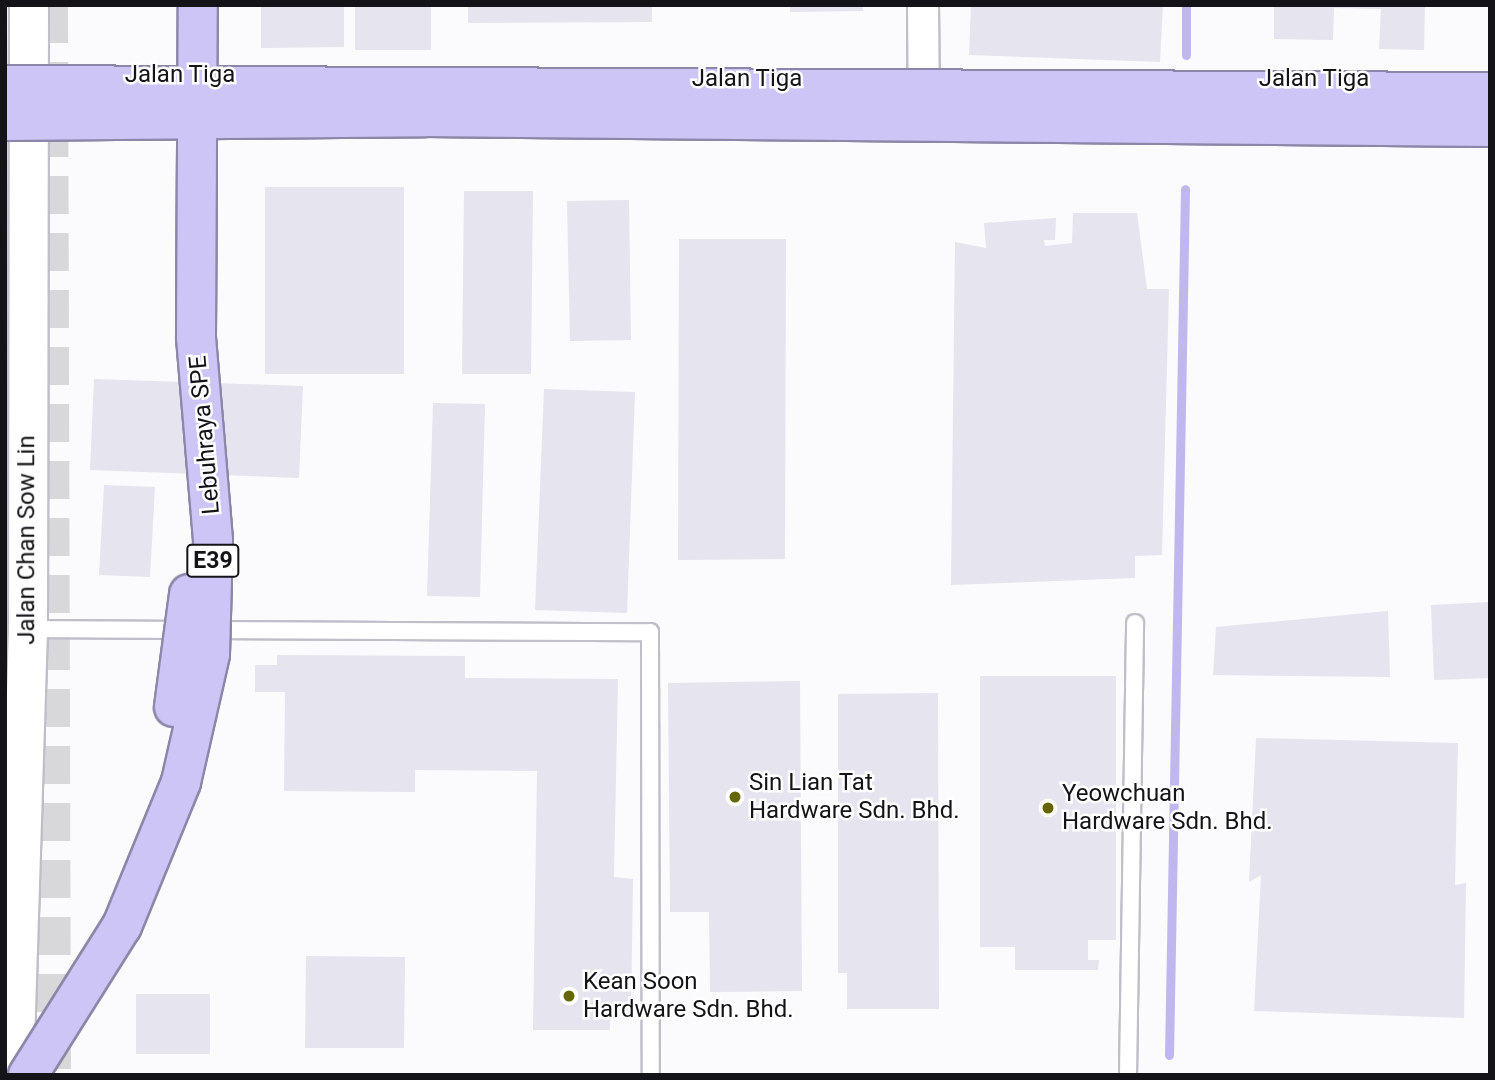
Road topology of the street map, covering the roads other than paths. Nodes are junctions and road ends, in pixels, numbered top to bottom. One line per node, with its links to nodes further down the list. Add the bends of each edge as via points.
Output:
1 (175, 5): 16 (highway, Lebuhraya SPE / E39, bridge, via 176,340 193,549 164,772 105,920 22,1058)
2 (198, 5): 18 (highway, Lebuhraya SPE / E39, bridge, via 196,337 214,540 210,654 181,782 122,926)
3 (923, 5): 7 (street)
4 (21, 9): 5 (street, Jalan Chan Sow Lin)
5 (13, 78): 7 (street, Jalan Tiga); 8 (highway, bridge); 10 (street, Jalan Chan Sow Lin)
6 (1490, 79): 7 (street, Jalan Tiga)
7 (924, 80): 12 (street)
8 (1490, 92)
9 (1490, 127): 10 (highway, bridge, via 426,117)
10 (12, 129): 12 (street); 14 (street, Jalan Chan Sow Lin)
11 (1490, 139): 12 (street)
12 (925, 140)
13 (1135, 623): 20 (lane)
14 (28, 629): 15 (street, Jalan Chan Sow Lin); 19 (lane, via 650,632)
15 (15, 831): 17 (street, Jalan Chan Sow Lin)
16 (5, 1073)
17 (14, 1075)
18 (28, 1075)
19 (651, 1075)
20 (1128, 1075)

